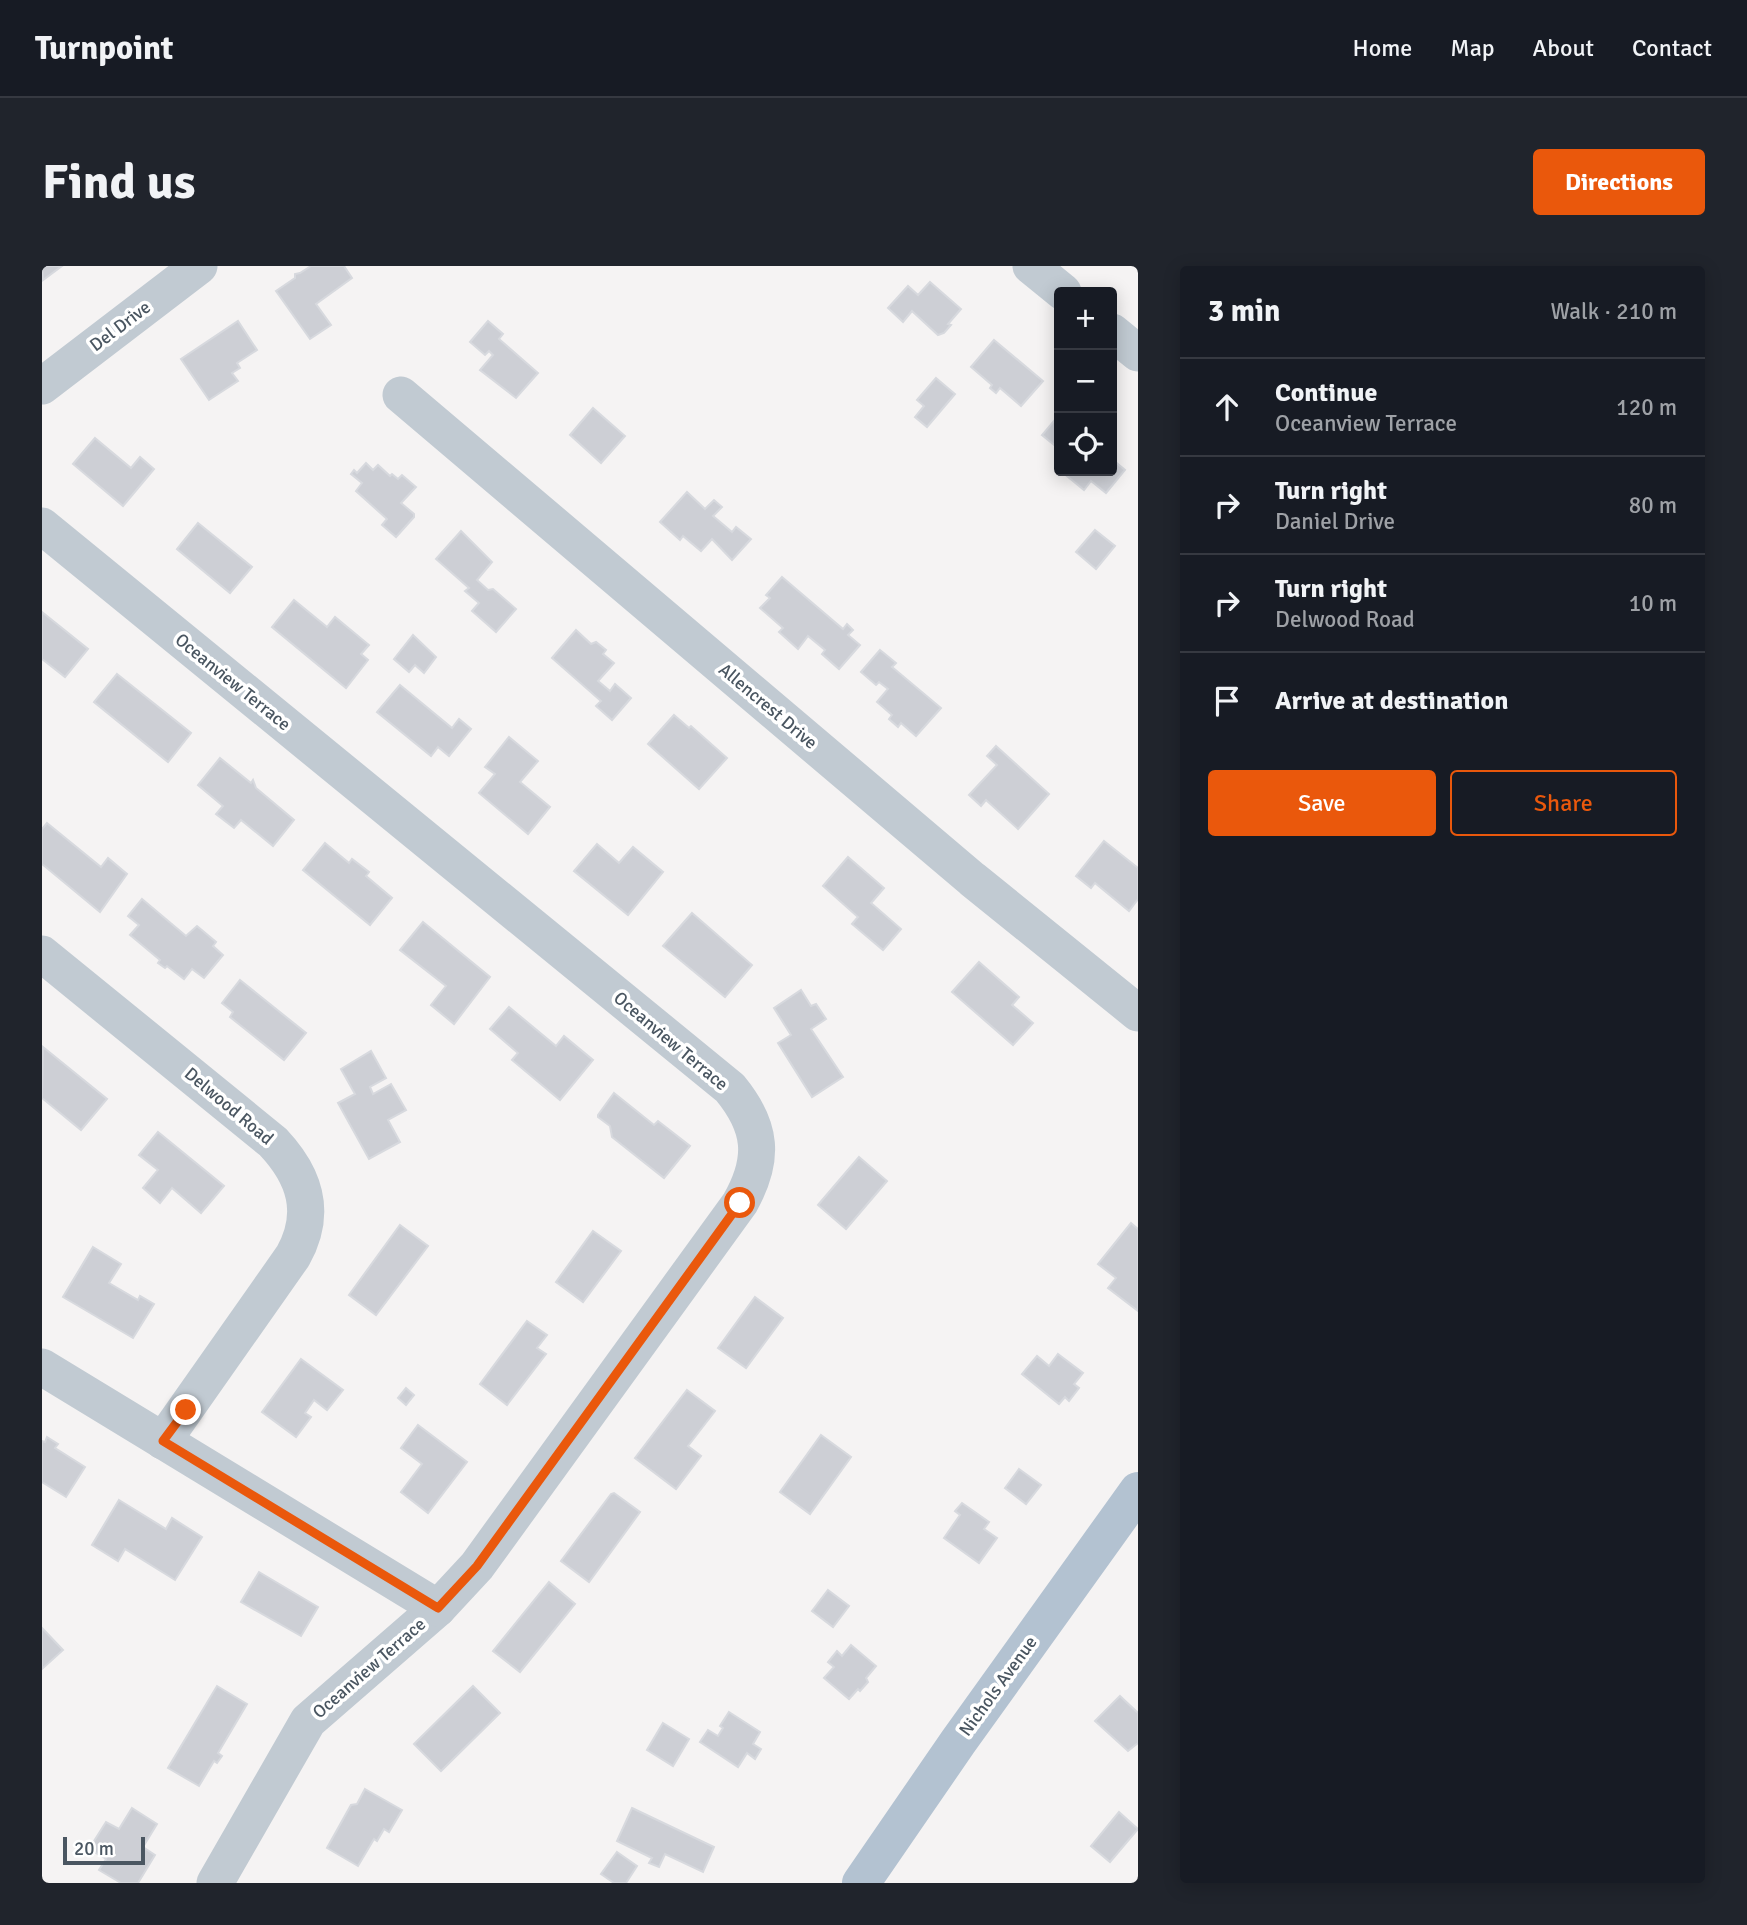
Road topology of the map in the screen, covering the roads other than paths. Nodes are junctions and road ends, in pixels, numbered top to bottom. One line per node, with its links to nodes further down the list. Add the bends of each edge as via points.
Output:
1 (199, 266): 6 (street, Del Drive)
2 (1031, 266): 3 (street)
3 (1057, 287)
4 (1117, 336): 5 (street)
5 (1138, 353)
6 (42, 386)
7 (401, 396): 10 (street, Allencrest Drive, via 972,879)
8 (42, 526): 14 (street, Oceanview Terrace, via 730,1088 754,1129 757,1158 740,1203 477,1566)
9 (42, 954): 12 (street, Delwood Road, via 273,1142 302,1187 306,1221 293,1256)
10 (1138, 1013)
11 (42, 1367): 12 (street)
12 (163, 1441): 14 (street)
13 (1138, 1491): 16 (main road, Nichols Avenue)
14 (438, 1608): 15 (street, Oceanview Terrace, via 308,1721)
15 (225, 1879)
16 (861, 1883)

